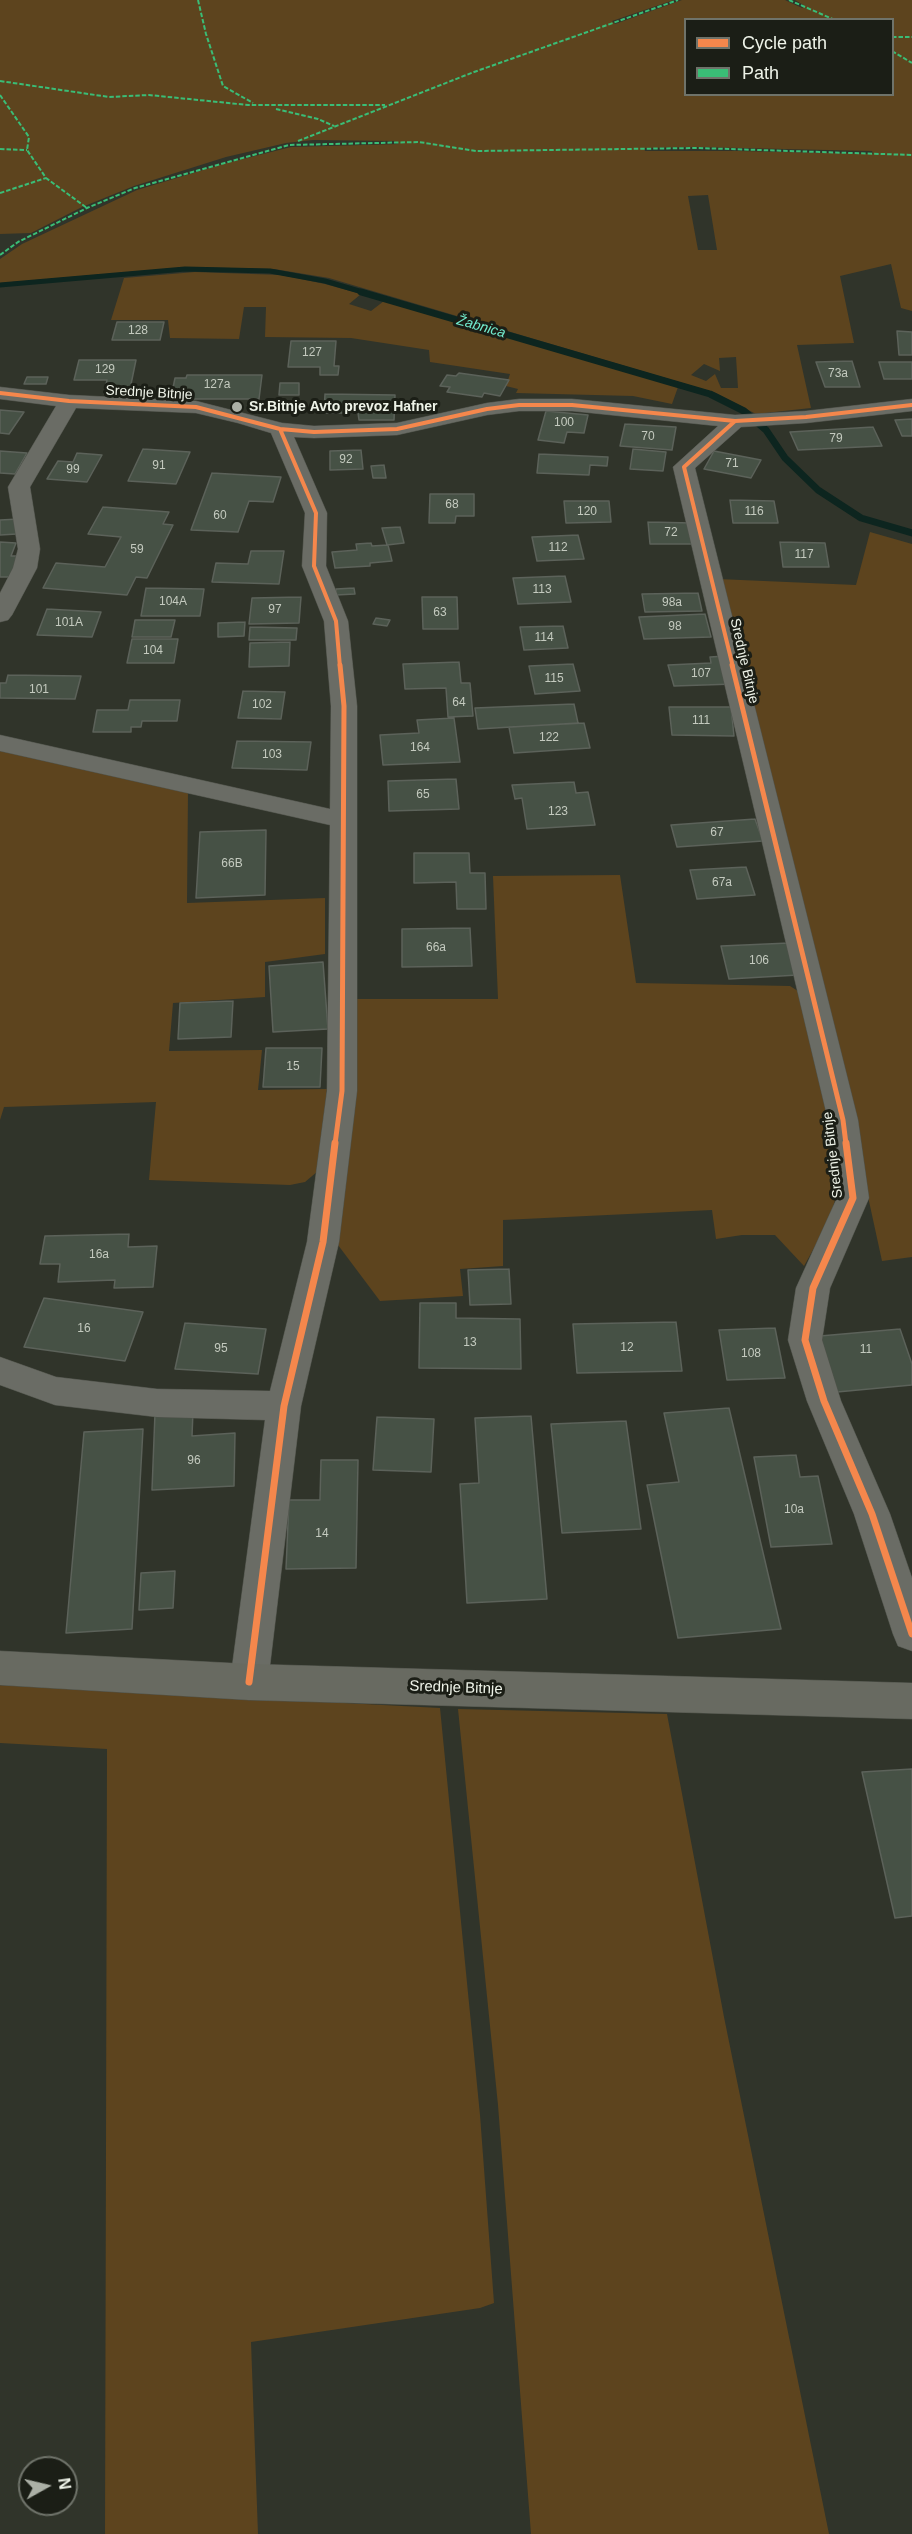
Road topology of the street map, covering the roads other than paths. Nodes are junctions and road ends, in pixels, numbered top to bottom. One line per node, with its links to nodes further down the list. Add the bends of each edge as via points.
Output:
1 (0, 393): 2 (street, Srednje Bitnje)
2 (69, 401): 5 (street, Srednje Bitnje, via 196,407); 6 (street, via 19,487 29,549 25,568)
3 (912, 405): 4 (street)
4 (735, 422): 5 (street, Srednje Bitnje, via 547,404 488,409 397,429); 11 (street, Srednje Bitnje, via 684,467 843,1120 854,1198 813,1288 806,1340 824,1401 872,1514)
5 (280, 429): 8 (street, via 316,513 314,566 336,621 344,706)
6 (0, 615)
7 (0, 743): 8 (street)
8 (344, 820): 10 (street, via 342,1091 323,1242)
9 (0, 1371): 10 (street, via 55,1391 157,1403)
10 (284, 1406): 13 (street)
11 (912, 1634)
12 (0, 1668): 13 (main road, Srednje Bitnje)
13 (249, 1682): 14 (main road, Srednje Bitnje)
14 (912, 1701)

